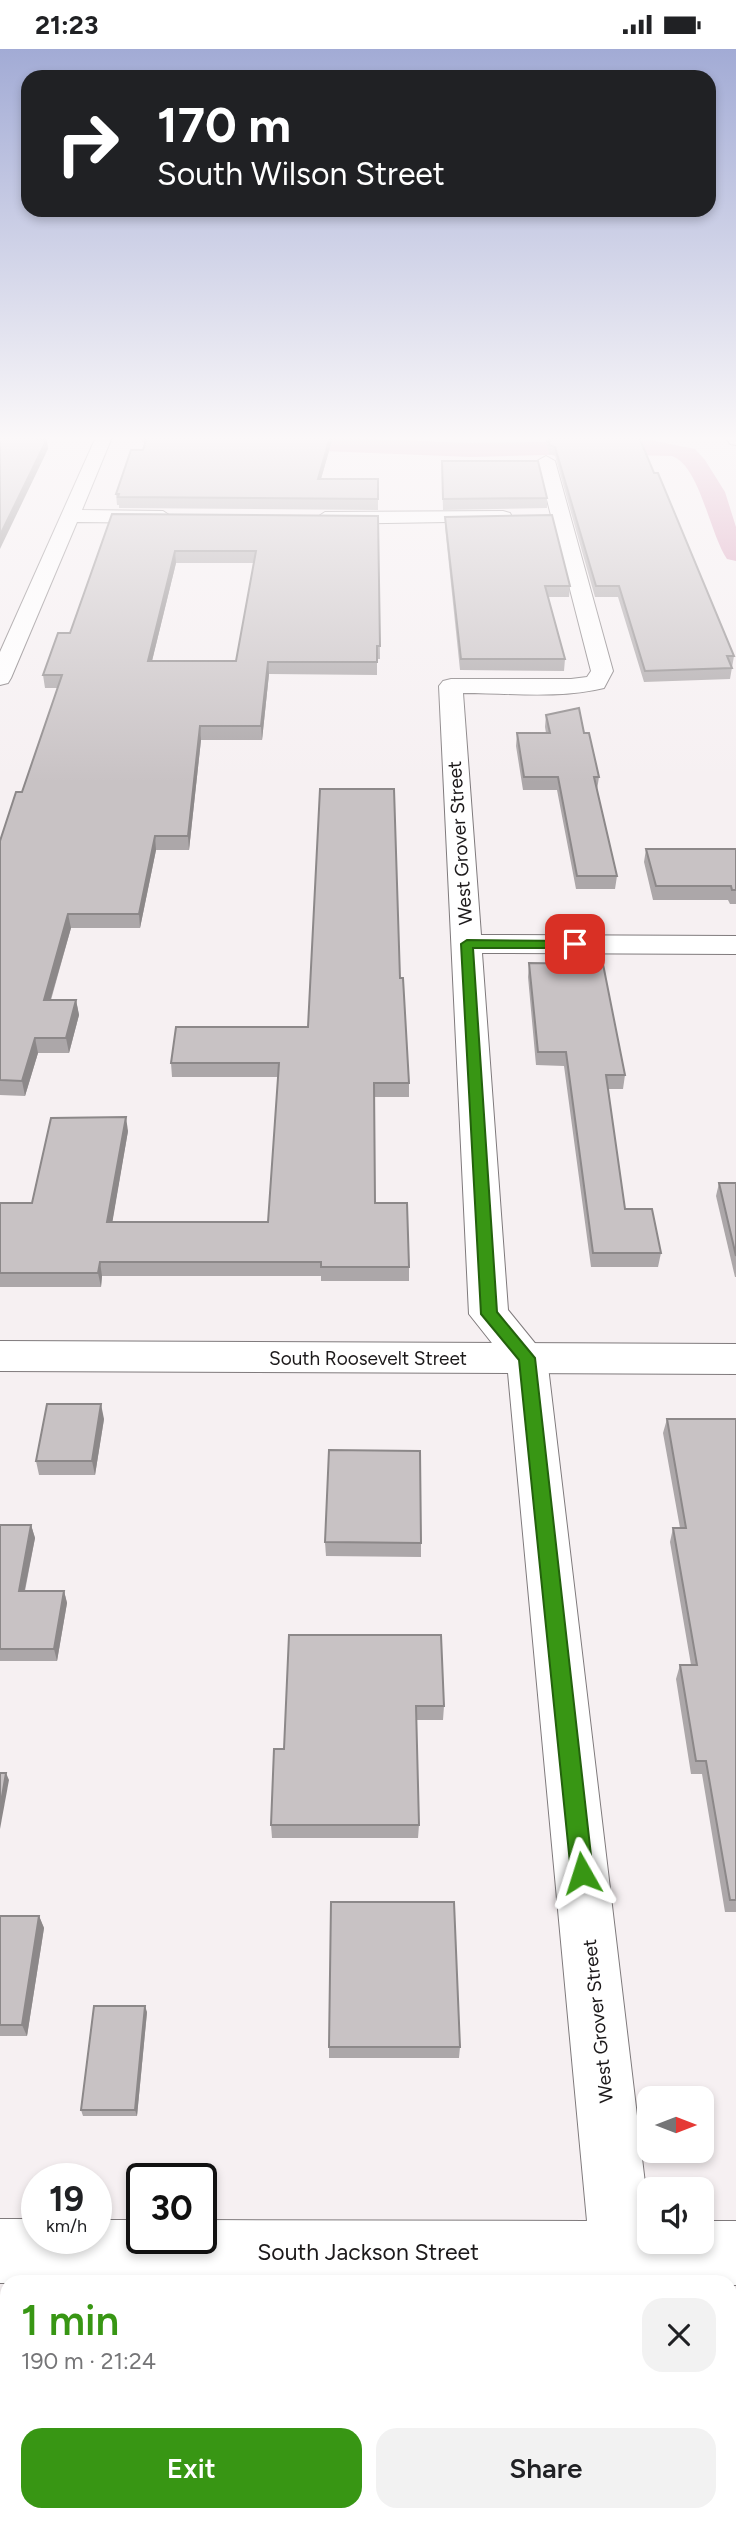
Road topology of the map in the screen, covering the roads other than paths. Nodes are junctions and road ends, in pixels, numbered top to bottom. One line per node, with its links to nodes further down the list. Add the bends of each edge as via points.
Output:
1 (54, 552): 3 (street)
2 (565, 552): 4 (street, West Grover Street, via 602,671 596,683 451,686)
3 (0, 678)
4 (467, 944): 5 (street); 7 (street, West Grover Street, via 489,1314)
5 (736, 945)
6 (0, 1356): 7 (street, South Roosevelt Street)
7 (527, 1358): 8 (street, South Roosevelt Street); 11 (street, West Grover Street)
8 (736, 1359)
9 (0, 2251): 11 (street, South Jackson Street)
10 (736, 2253): 11 (street, South Jackson Street)
11 (624, 2267)

